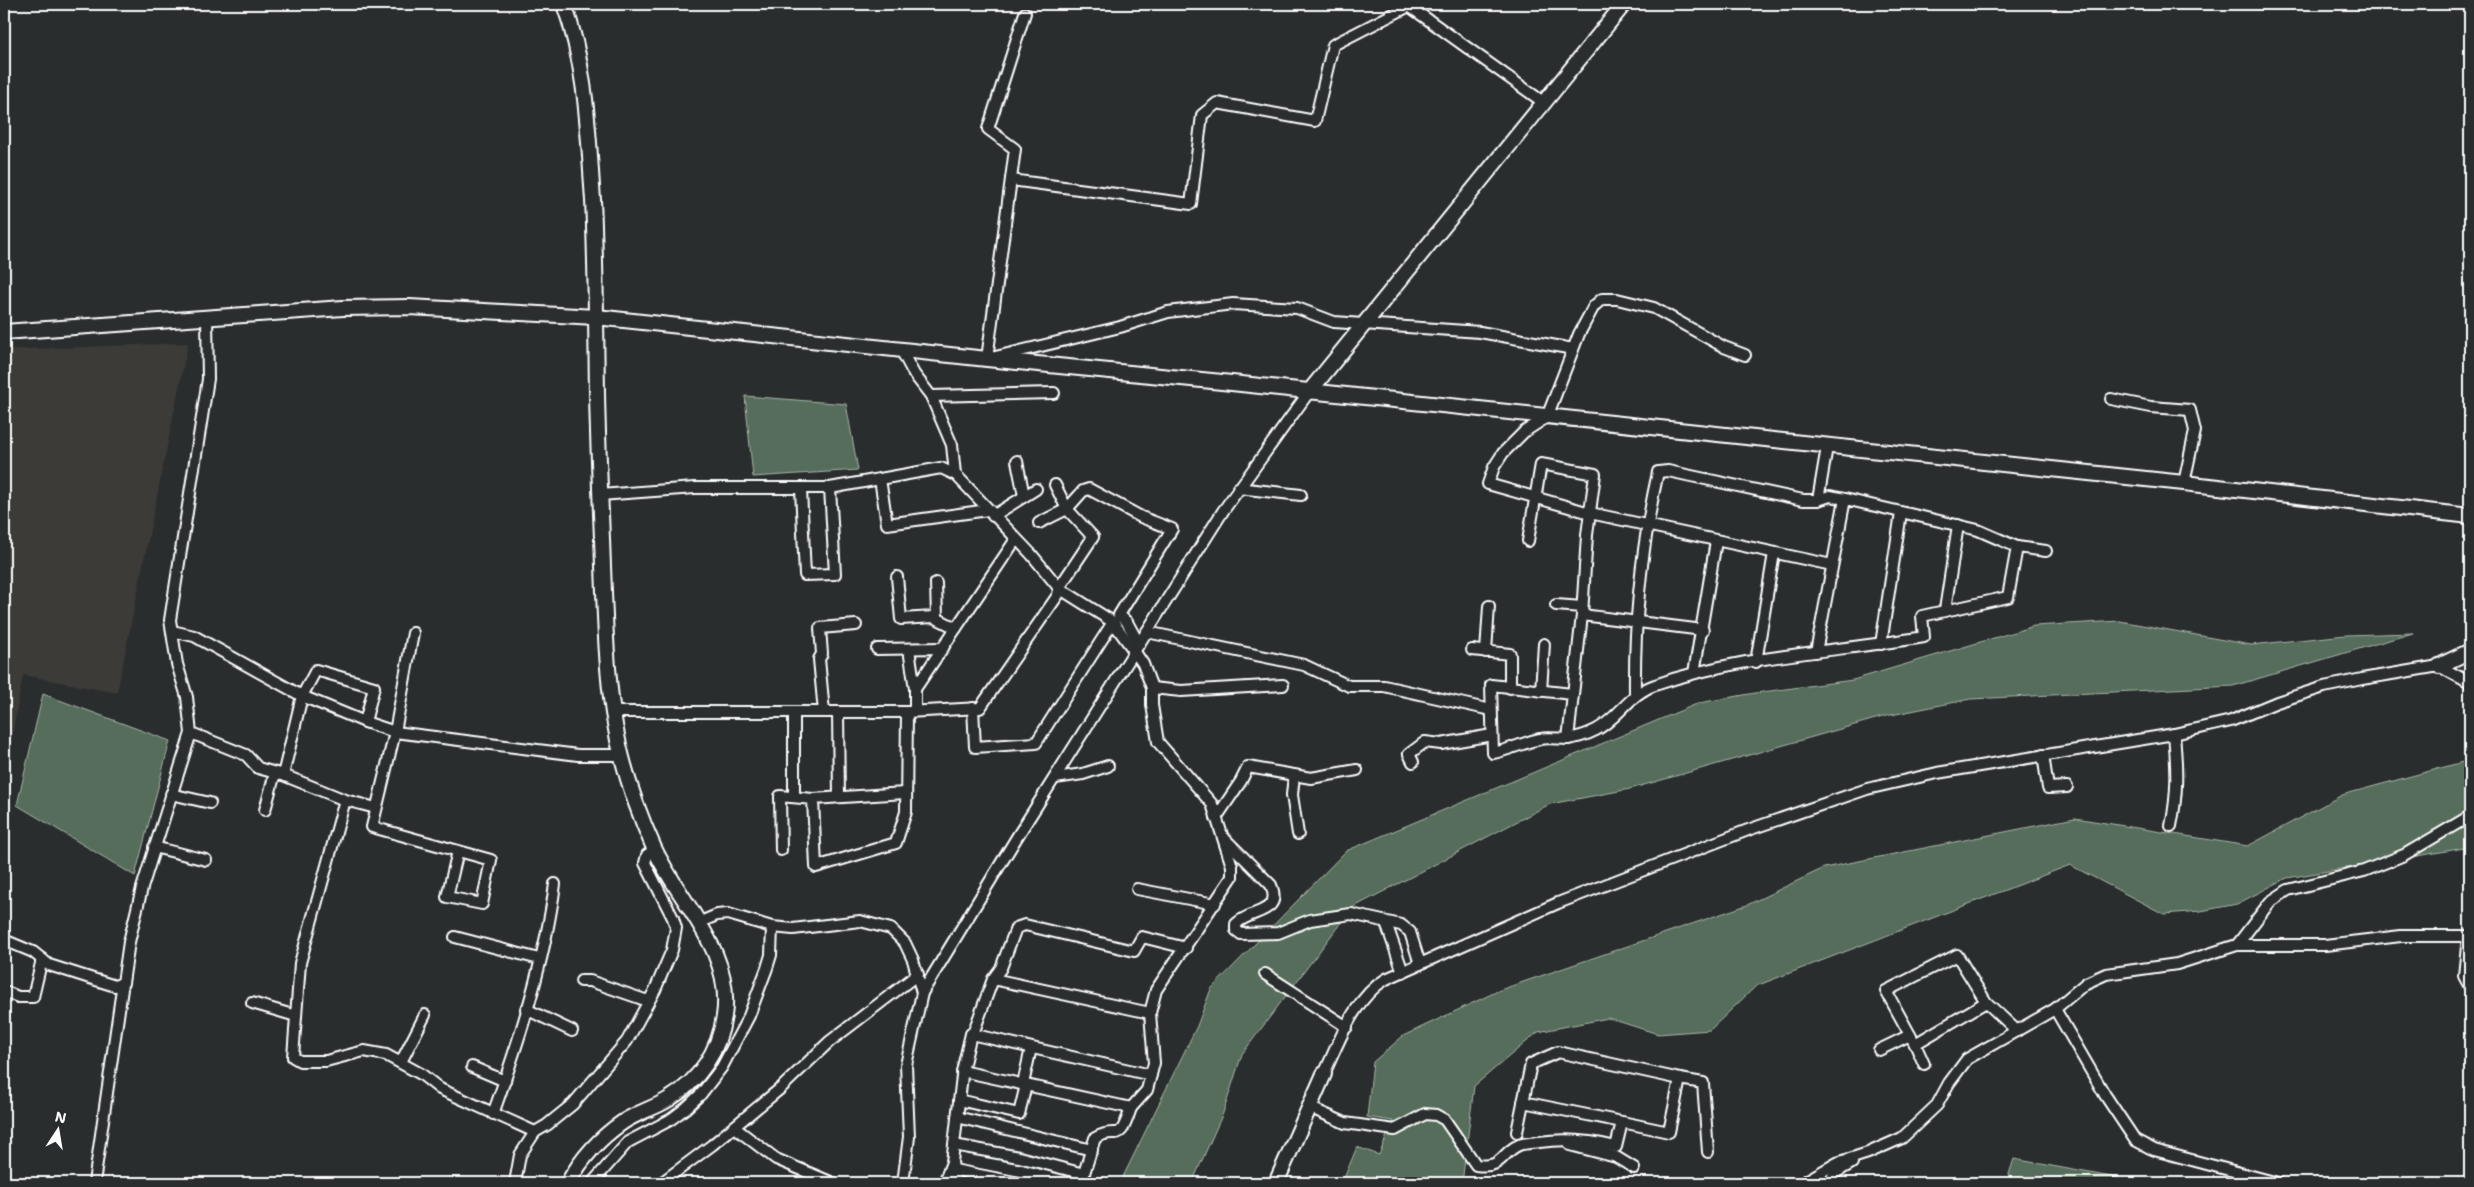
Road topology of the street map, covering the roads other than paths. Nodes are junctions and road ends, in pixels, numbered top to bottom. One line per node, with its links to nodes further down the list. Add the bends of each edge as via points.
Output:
1 (564, 4): 6 (street, via 583,70 596,266)
2 (1624, 4): 4 (street)
3 (1026, 12): 5 (street, via 988,129 1015,149)
4 (1543, 102): 5 (street, via 1409,6 1333,45 1315,121 1217,103 1202,115 1191,204); 8 (street)
5 (1011, 180): 13 (street)
6 (596, 316): 7 (street, via 409,307 343,308); 11 (street); 29 (street)
7 (207, 318): 9 (street); 63 (street, via 208,380 171,611)
8 (1364, 324): 10 (street, via 1480,332); 13 (street, via 1328,321 1297,308 1233,304 1168,312); 14 (street)
9 (4, 332)
10 (1573, 349): 12 (street, via 1594,306 1607,298 1654,308 1724,347); 18 (street)
11 (901, 350): 13 (street); 16 (street)
12 (1745, 355)
13 (987, 359): 14 (street)
14 (1310, 392): 18 (street); 26 (street)
15 (1054, 393): 16 (street)
16 (931, 396): 21 (street, via 952,445)
17 (2111, 400): 23 (street, via 2190,410 2195,431)
18 (1547, 417): 19 (street); 32 (street, via 1524,432 1503,453 1488,484)
19 (1827, 446): 23 (street); 34 (street)
20 (1017, 461): 31 (street)
21 (955, 474): 22 (street, via 941,468); 36 (street)
22 (880, 479): 25 (street); 36 (street, via 887,524)
23 (2184, 483): 39 (street)
24 (1055, 485): 35 (street)
25 (830, 488): 27 (street); 27 (street, via 835,574 805,575)
26 (1238, 488): 30 (street); 64 (street)
27 (801, 489): 29 (street, via 695,488)
28 (1036, 489): 31 (street)
29 (600, 495): 91 (street)
30 (1301, 495)
31 (1024, 496): 36 (street)
32 (1535, 498): 37 (street); 37 (street, via 1540,464 1595,474); 44 (street)
33 (1846, 499): 34 (street, via 1830,496); 38 (street); 49 (street)
34 (1818, 500): 41 (street, via 1804,500 1668,470 1658,472)
35 (1067, 509): 40 (street); 52 (street, via 1093,537); 69 (street, via 1083,491 1089,489 1141,517 1172,529 1119,615 1128,622)
36 (991, 513): 43 (street)
37 (1590, 513): 41 (street); 56 (street)
38 (1901, 513): 42 (street); 67 (street)
39 (2470, 516)
40 (1039, 523)
41 (1646, 526): 45 (street); 59 (street)
42 (1958, 526): 46 (street, via 1978,530); 55 (street)
43 (1016, 539): 52 (street); 61 (street)
44 (1528, 540)
45 (1716, 541): 48 (street); 62 (street)
46 (2017, 547): 47 (street); 55 (street, via 2008,597)
47 (2046, 551)
48 (1774, 553): 49 (street); 76 (street)
49 (1832, 565): 75 (street)
50 (897, 577): 57 (street, via 901,619)
51 (936, 583): 57 (street)
52 (1059, 588): 58 (street); 88 (street, via 1058,595 980,708)
53 (1556, 605): 56 (street)
54 (1489, 606): 74 (street)
55 (1945, 610): 67 (street, via 1922,616 1924,637)
56 (1582, 611): 59 (street); 85 (street)
57 (938, 618): 61 (street)
58 (1113, 622): 69 (street); 88 (street, via 1036,743 975,747)
59 (1638, 622): 62 (street); 86 (street)
60 (856, 625): 93 (street, via 820,628 822,654 819,660)
61 (956, 628): 68 (street)
62 (1703, 630): 78 (street)
63 (172, 631): 87 (street, via 194,636); 97 (street, via 187,697)
64 (1147, 632): 69 (street); 89 (street, via 1304,666 1349,686 1384,686)
65 (413, 633): 96 (street)
66 (1544, 644): 84 (street)
67 (1881, 644): 75 (street)
68 (943, 648): 71 (street); 83 (street)
69 (1137, 648): 81 (street); 108 (street)
70 (876, 649): 71 (street)
71 (909, 649): 83 (street)
72 (1472, 650): 74 (street)
73 (2470, 651): 77 (street)
74 (1486, 652): 82 (street, via 1510,654)
75 (1816, 652): 76 (street)
76 (1756, 662): 78 (street)
77 (2439, 666): 79 (street); 99 (street, via 2324,687 2231,721)
78 (1694, 673): 86 (street, via 1653,685)
79 (2470, 683)
80 (1283, 685): 81 (street, via 1181,691)
81 (1152, 688): 120 (street, via 1158,742 1212,804)
82 (1510, 688): 84 (street); 89 (street, via 1491,685)
83 (915, 689): 90 (street)
84 (1541, 691): 85 (street)
85 (1572, 694): 100 (street)
86 (1635, 695): 100 (street, via 1613,718 1595,730)
87 (302, 696): 95 (street); 95 (street, via 316,670 374,687); 106 (street)
88 (973, 708): 90 (street)
89 (1491, 710): 98 (street)
90 (911, 711): 94 (street); 110 (street)
91 (613, 712): 92 (street); 102 (street)
92 (794, 712): 93 (street); 112 (street)
93 (824, 712): 94 (street)
94 (838, 712): 113 (street)
95 (365, 722): 96 (street)
96 (395, 732): 102 (street, via 578,755); 117 (street)
97 (191, 733): 106 (street, via 246,755 258,768); 111 (street)
98 (1492, 734): 100 (street, via 1493,753 1512,750 1541,738); 101 (street, via 1441,744 1425,742)
99 (2174, 734): 103 (street); 121 (street, via 2178,781)
100 (1568, 738)
101 (1408, 754)
102 (622, 755): 125 (street)
103 (2043, 755): 109 (street, via 2048,788); 142 (street, via 1937,772 1867,789 1558,903)
104 (1108, 766): 108 (street)
105 (1356, 770): 107 (street, via 1311,778)
106 (279, 774): 115 (street); 118 (street)
107 (1294, 775): 120 (street, via 1248,767); 122 (street, via 1292,795)
108 (1055, 778): 151 (street)
109 (2066, 787)
110 (905, 793): 113 (street); 114 (street, via 906,812 896,843 816,867)
111 (171, 794): 116 (street); 124 (street)
112 (794, 797): 114 (street); 126 (street, via 780,796)
113 (839, 797): 114 (street)
114 (813, 798)
115 (345, 800): 117 (street); 159 (street, via 300,963)
116 (210, 803)
117 (376, 808): 127 (street, via 372,827)
118 (265, 810)
119 (2470, 816): 138 (street, via 2404,855 2380,865 2288,890 2270,902)
120 (1216, 818): 123 (street)
121 (2170, 826)
122 (1298, 834)
123 (1223, 837): 131 (street, via 1232,877); 133 (street, via 1271,885 1274,894 1270,906 1240,919 1236,930 1241,934 1278,932 1310,920 1351,914)
124 (154, 847): 128 (street); 148 (street, via 129,942 123,983)
125 (655, 850): 132 (street); 152 (street, via 647,855 645,863 676,928 672,950)
126 (781, 850)
127 (458, 851): 127 (street, via 491,860 482,904 447,896)
128 (206, 860)
129 (555, 884): 141 (street)
130 (1137, 889): 131 (street)
131 (1215, 904): 139 (street)
132 (698, 923): 134 (street, via 728,914); 196 (street, via 716,951 725,986 724,1016 714,1051 700,1072 680,1091 623,1122 594,1147)
133 (1386, 923): 142 (street, via 1401,925 1410,932); 143 (street)
134 (772, 927): 144 (street, via 811,927 860,920 876,924 890,929 905,943); 197 (street, via 767,968 749,1016 722,1067 686,1108 628,1142)
135 (2469, 936): 138 (street, via 2401,936 2325,945); 149 (street, via 2464,976)
136 (455, 937): 141 (street)
137 (4, 940): 140 (street)
138 (2237, 945): 156 (street, via 2177,964 2106,974 2086,983)
139 (1186, 948): 146 (street, via 1142,938 1134,951 1025,925 1016,928 1001,968); 157 (street, via 1156,990)
140 (42, 959): 148 (street, via 49,965 115,986); 150 (street, via 33,997 18,997)
141 (540, 959): 155 (street)
142 (1420, 964): 143 (street)
143 (1403, 972): 160 (street, via 1374,986)
144 (918, 974): 151 (street); 183 (street, via 829,1042)
145 (1265, 974): 160 (street)
146 (993, 979): 157 (street); 163 (street)
147 (581, 981): 152 (street, via 590,981)
148 (120, 984): 194 (street, via 122,989)
149 (2470, 987)
150 (4, 991)
151 (922, 993): 200 (street, via 906,1065 909,1137)
152 (648, 1001): 184 (street, via 627,1042 596,1078 573,1104)
153 (1986, 1002): 162 (street); 164 (street); 164 (street, via 1957,955 1886,991)
154 (252, 1003): 159 (street)
155 (526, 1009): 161 (street); 174 (street)
156 (2055, 1009): 162 (street); 207 (street, via 2135,1140 2154,1150)
157 (1150, 1013): 172 (street, via 1154,1063)
158 (425, 1015): 167 (street)
159 (296, 1016): 167 (street, via 293,1057 300,1061 326,1061 364,1051)
160 (1347, 1027): 171 (street)
161 (572, 1031)
162 (2018, 1031): 190 (street, via 1967,1059 1937,1105 1902,1138)
163 (971, 1034): 165 (street); 170 (street)
164 (1913, 1040): 166 (street); 168 (street)
165 (1031, 1048): 172 (street); 175 (street)
166 (1880, 1050)
167 (401, 1062): 180 (street, via 440,1089)
168 (1924, 1064)
169 (472, 1067): 174 (street)
170 (962, 1071): 175 (street); 176 (street)
171 (1324, 1074): 179 (street)
172 (1151, 1075): 178 (street, via 1147,1090)
173 (1680, 1079): 177 (street, via 1558,1052 1530,1064); 182 (street, via 1670,1132); 189 (street, via 1703,1083)
174 (505, 1081): 180 (street)
175 (1024, 1085): 176 (street, via 1019,1114); 178 (street)
176 (959, 1100): 181 (street)
177 (1523, 1102): 182 (street); 185 (street)
178 (1131, 1108): 188 (street, via 1124,1129 1118,1134 1095,1138)
179 (1310, 1108): 186 (street, via 1345,1122 1395,1130 1425,1114 1436,1115 1445,1120 1476,1165 1488,1167 1519,1145); 204 (street)
180 (493, 1114): 184 (street)
181 (957, 1118): 187 (street); 188 (street)
182 (1622, 1122): 186 (street, via 1616,1147 1588,1140)
183 (734, 1127): 198 (street); 199 (street, via 776,1159)
184 (535, 1132): 195 (street, via 520,1155)
185 (1517, 1132)
186 (1545, 1141): 192 (street, via 1598,1151)
187 (954, 1145): 191 (street); 193 (street, via 1019,1157)
188 (1092, 1150): 193 (street)
189 (1708, 1152)
190 (1868, 1153): 205 (street, via 1837,1163); 206 (street, via 1836,1173)
191 (953, 1166): 201 (street); 202 (street); 203 (street)
192 (1634, 1168)
193 (1083, 1178)
194 (94, 1183)
195 (515, 1183)
196 (568, 1183)
197 (592, 1183)
198 (661, 1183)
199 (833, 1183)
200 (903, 1183)
201 (944, 1183)
202 (955, 1183)
203 (1020, 1183)
204 (1276, 1183)
205 (1802, 1183)
206 (1829, 1183)
207 (2278, 1183)

